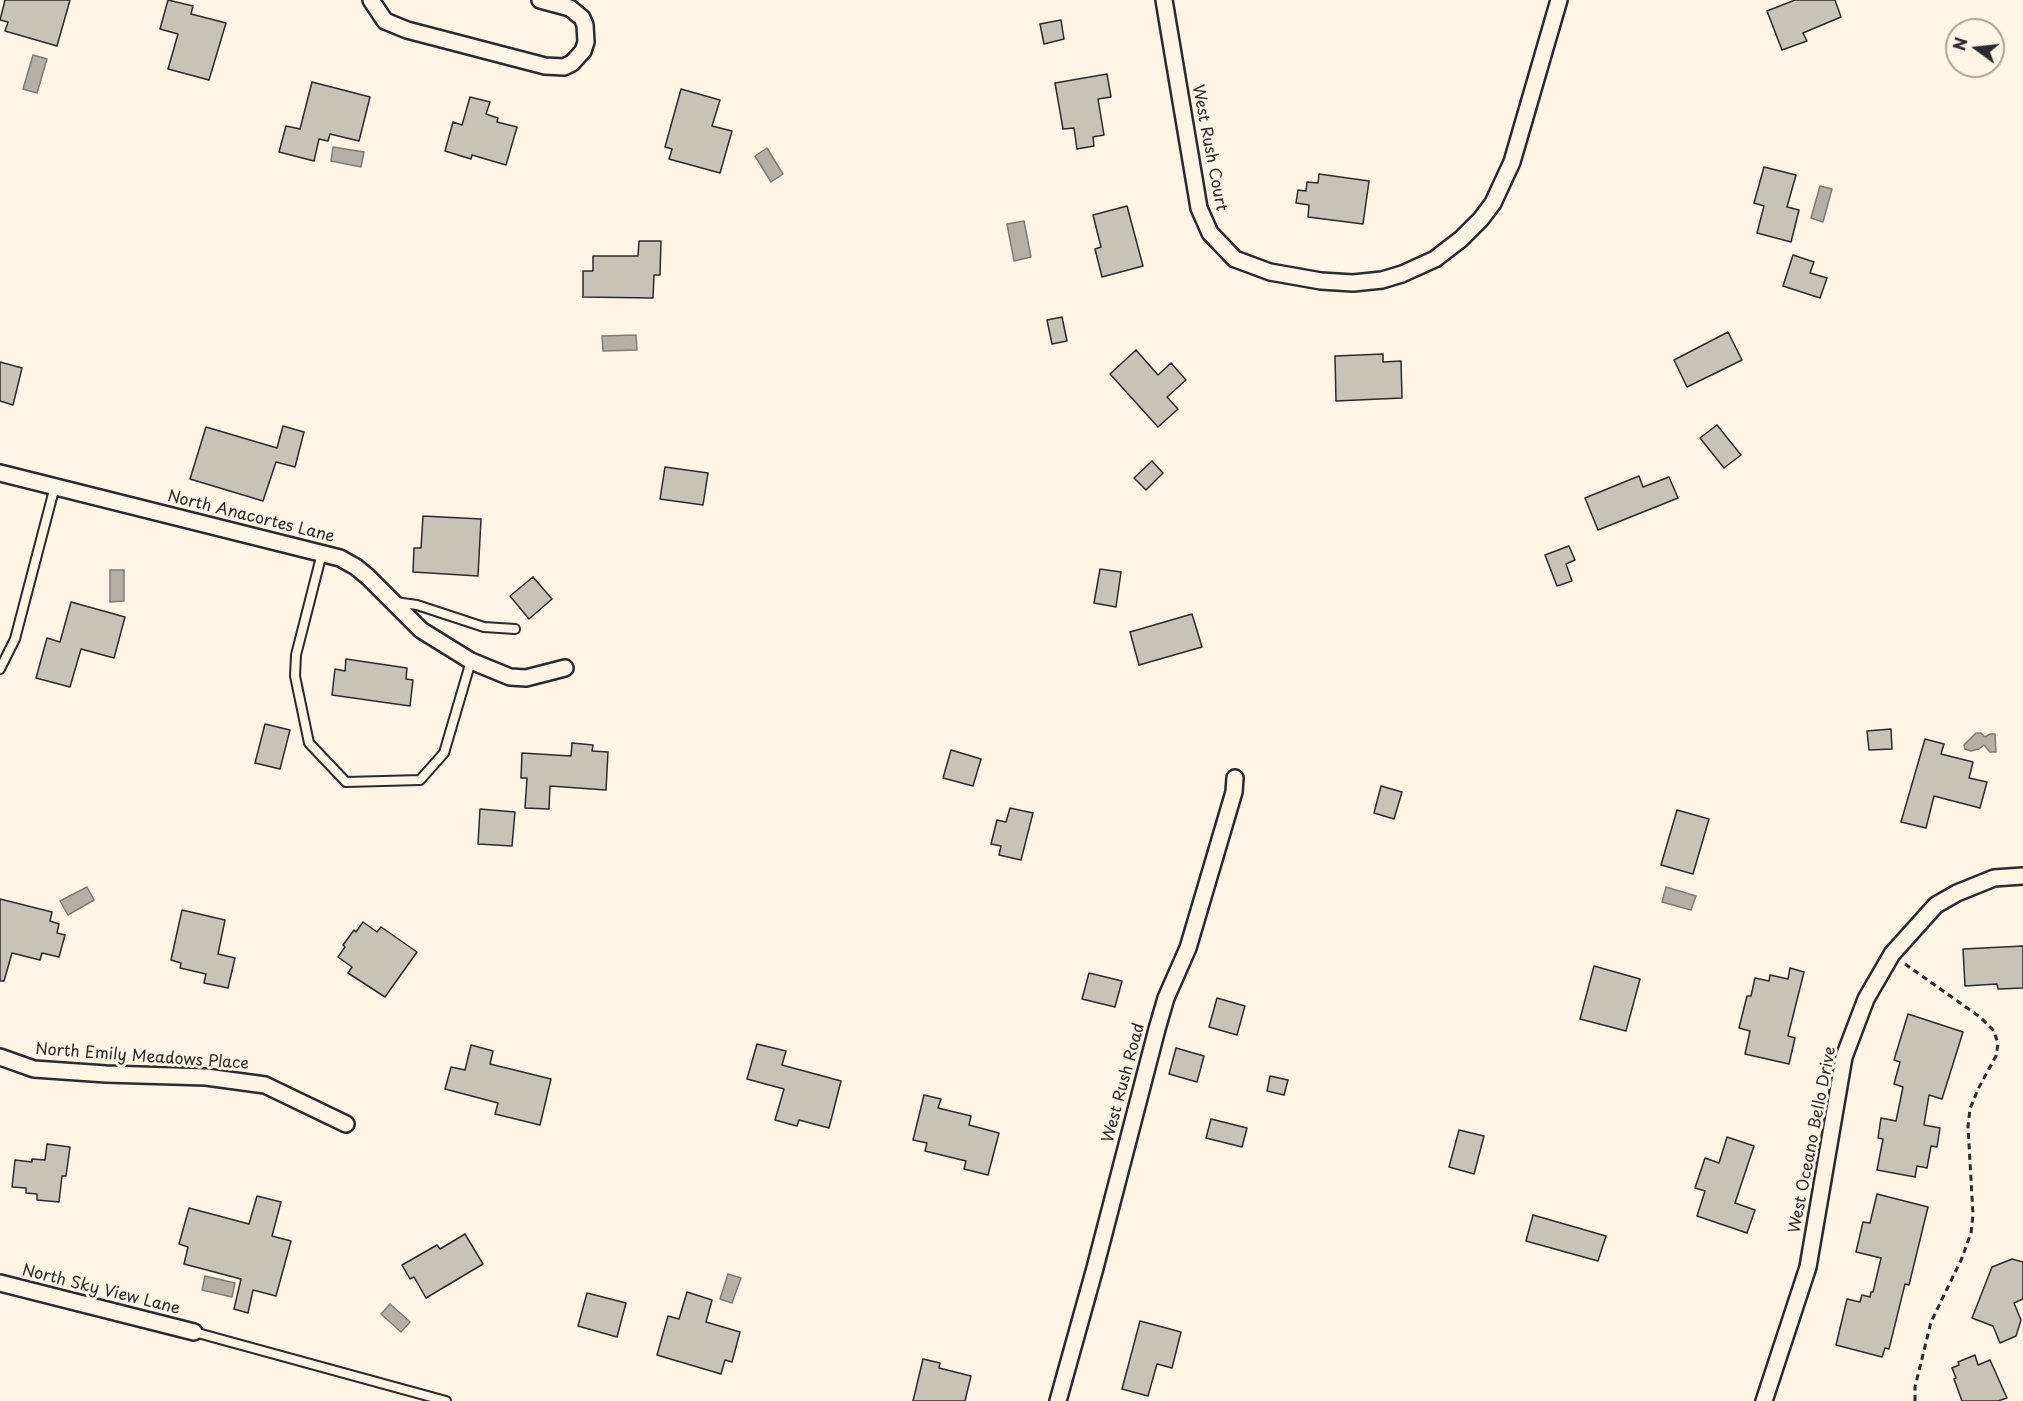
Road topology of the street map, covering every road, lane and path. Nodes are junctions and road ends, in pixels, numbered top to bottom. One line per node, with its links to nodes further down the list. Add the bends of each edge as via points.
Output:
1 (371, 0): 2 (street, via 385,21 407,30 545,66 564,67 583,51 585,25 570,8)
2 (540, 0)
3 (1164, 0): 4 (street, West Rush Court, via 1199,208 1210,233 1235,259 1270,273 1353,283 1382,280 1435,259 1461,239 1493,203 1512,162)
4 (1559, 0)
5 (0, 473): 6 (street, North Anacortes Lane)
6 (55, 486): 7 (street, North Anacortes Lane); 12 (lane, via 15,639)
7 (321, 553): 8 (street, North Anacortes Lane, via 356,567); 10 (lane, via 296,655 295,676 309,743 346,782 420,780 444,753)
8 (390, 601): 9 (lane, via 417,605 484,627); 10 (street, North Anacortes Lane, via 421,630)
9 (515, 629)
10 (471, 661): 11 (street, North Anacortes Lane, via 510,677 526,678)
11 (565, 668)
12 (0, 669)
13 (1235, 778): 22 (street, West Rush Road, via 1188,948 1157,1029)
14 (2023, 876): 23 (street, West Oceano Bello Drive, via 1994,878 1936,906 1892,954 1866,999 1844,1057 1808,1267)
15 (1904, 963): 24 (path, via 1980,1017 1994,1031 1998,1044 1970,1109 1971,1233 1931,1322)
16 (0, 1057): 17 (street, North Emily Meadows Place, via 34,1069 206,1077 265,1085)
17 (346, 1124)
18 (0, 1283): 19 (street, North Sky View Lane)
19 (194, 1332): 20 (lane)
20 (428, 1399): 21 (lane)
21 (446, 1401)
22 (1058, 1401)
23 (1764, 1401)
24 (1915, 1401)

